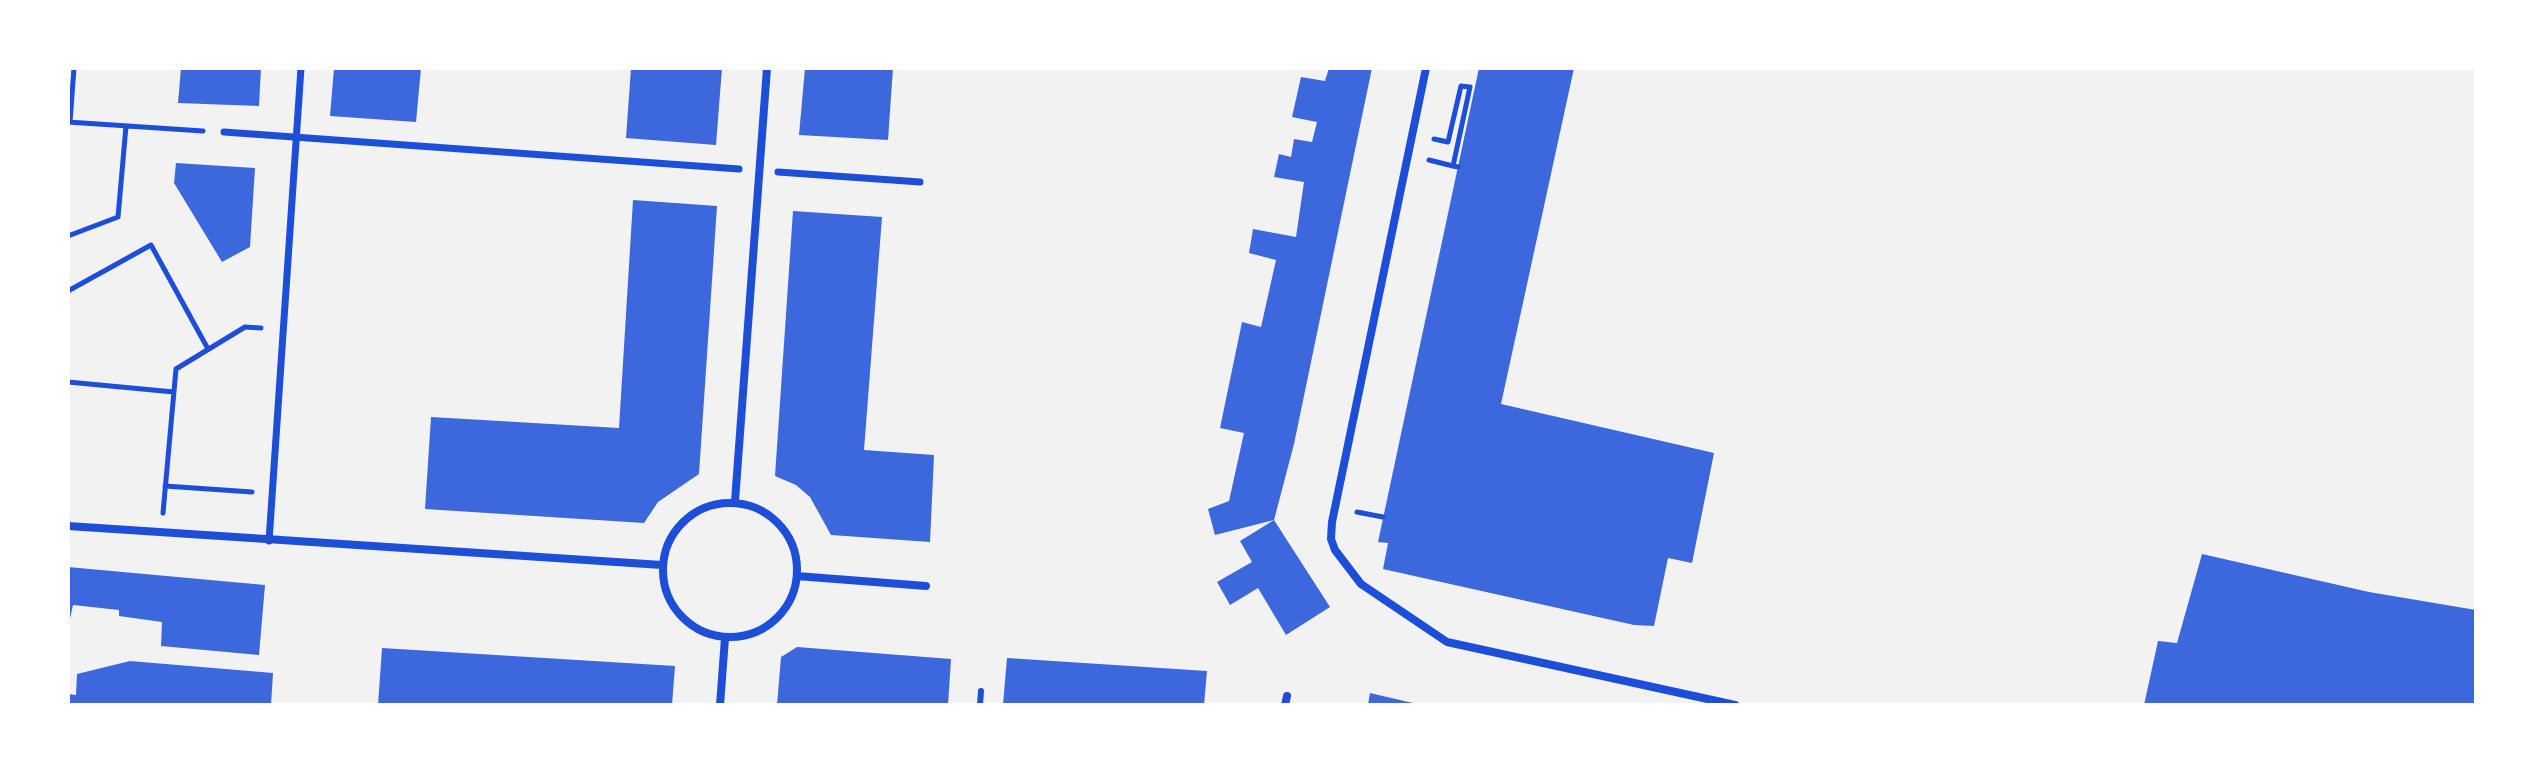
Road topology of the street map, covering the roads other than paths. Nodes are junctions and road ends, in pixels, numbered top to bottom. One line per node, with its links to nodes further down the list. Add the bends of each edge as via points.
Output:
1 (301, 68): 5 (street)
2 (767, 68): 9 (street)
3 (1426, 68): 19 (street, via 1331,539 1340,560 1361,584 1447,642)
4 (224, 132): 5 (street)
5 (296, 138): 6 (street); 11 (street)
6 (739, 169)
7 (778, 172): 8 (street)
8 (920, 182)
9 (735, 501): 12 (street, via 694,512 678,526); 13 (street, via 755,507 781,527 796,554)
10 (68, 526): 11 (street)
11 (269, 541): 12 (street)
12 (662, 565): 15 (street, via 664,586 685,621)
13 (797, 576): 14 (street); 15 (street, via 792,596 764,628)
14 (926, 586)
15 (725, 638): 17 (street)
16 (981, 691): 18 (lane)
17 (720, 705)
18 (980, 705)
19 (1735, 705)

